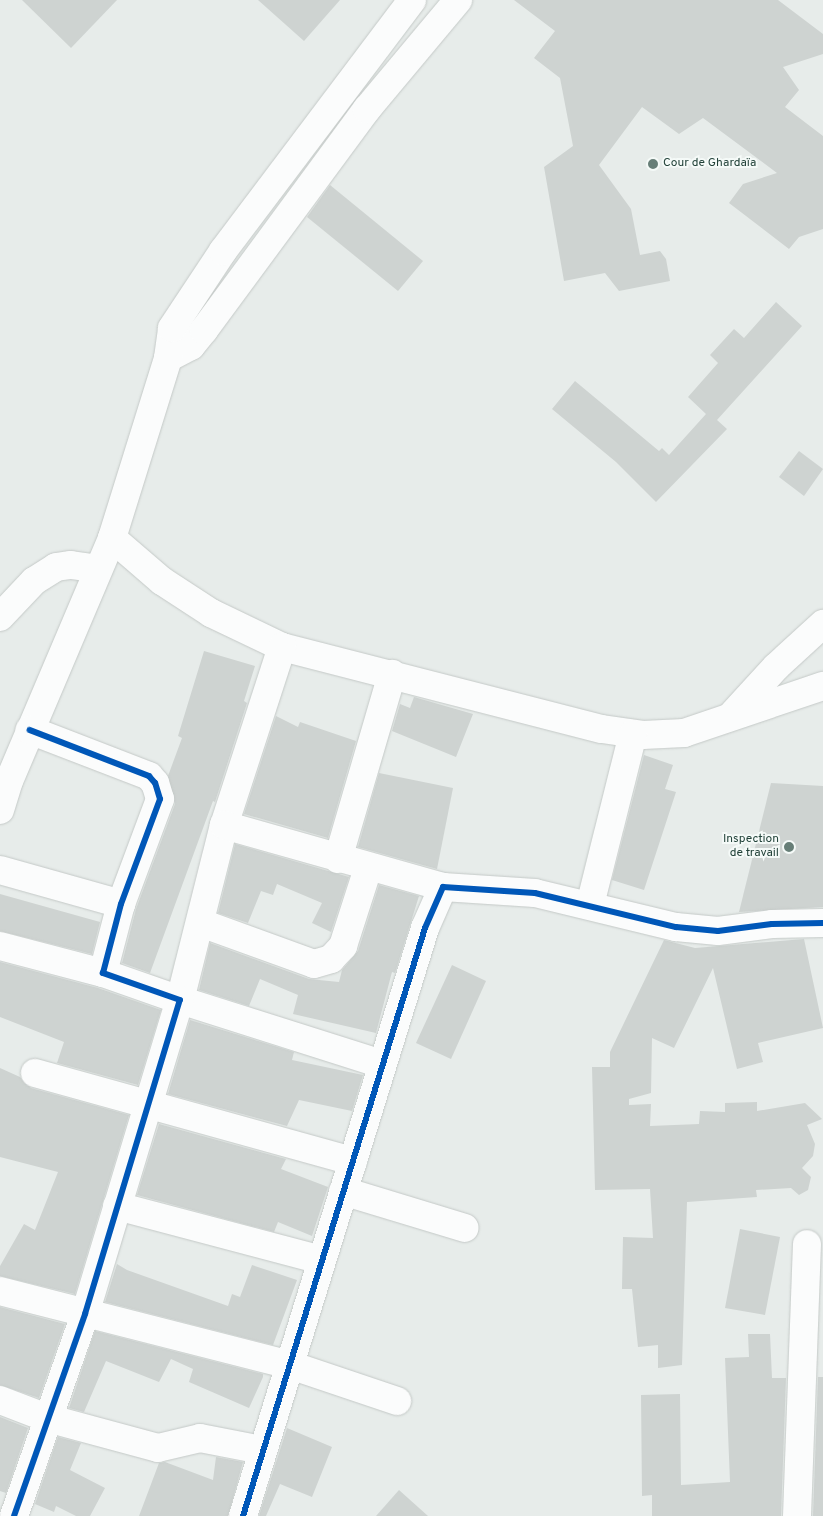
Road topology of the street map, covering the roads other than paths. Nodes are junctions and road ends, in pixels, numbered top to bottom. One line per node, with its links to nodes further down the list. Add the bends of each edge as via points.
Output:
1 (412, 0): 3 (street)
2 (458, 0): 4 (street)
3 (340, 96): 4 (street); 5 (street)
4 (367, 109): 6 (street)
5 (279, 178): 6 (street); 7 (street)
6 (304, 192): 8 (street)
7 (223, 251): 8 (street); 9 (street, via 172,328)
8 (249, 270): 9 (street, via 191,346)
9 (168, 358): 10 (street)
10 (112, 538): 11 (street); 14 (street, via 162,581 211,614)
11 (98, 569): 12 (street, via 71,565 56,567 34,581); 18 (street)
12 (0, 617)
13 (823, 624): 17 (street, via 776,666)
14 (282, 648): 15 (street); 21 (street)
15 (392, 674): 19 (street, via 602,729); 22 (street)
16 (823, 686): 17 (street)
17 (731, 716): 19 (street, via 684,733)
18 (30, 730): 20 (street); 26 (street, via 149,776 156,783 160,799)
19 (633, 734): 27 (street)
20 (0, 810)
21 (224, 825): 22 (street); 28 (street)
22 (338, 859): 23 (street)
23 (368, 868): 25 (street); 28 (street, via 343,946 331,959 314,964)
24 (0, 870): 26 (street)
25 (443, 887): 27 (street, via 535,893); 33 (street, via 425,928)
26 (121, 904): 31 (street)
27 (590, 905): 29 (street, via 676,927 718,931 772,924)
28 (201, 923): 32 (street)
29 (823, 923)
30 (0, 946): 31 (street)
31 (103, 973): 32 (street)
32 (180, 1000): 33 (street); 35 (street)
33 (382, 1064): 36 (street)
34 (35, 1073): 35 (street)
35 (148, 1104): 36 (street); 38 (street)
36 (353, 1161): 37 (street)
37 (343, 1191): 39 (street); 41 (street)
38 (116, 1206): 41 (street); 43 (street)
39 (465, 1228)
40 (807, 1244): 45 (street)
41 (321, 1260): 44 (street)
42 (0, 1291): 43 (street)
43 (85, 1314): 44 (street); 48 (street)
44 (290, 1365): 47 (street); 49 (street)
45 (814, 1372): 52 (street)
46 (0, 1400): 48 (street)
47 (397, 1401)
48 (48, 1418): 49 (street, via 158,1448 200,1438); 50 (street)
49 (262, 1450): 51 (street)
50 (15, 1513)
51 (243, 1516)
52 (797, 1516)

